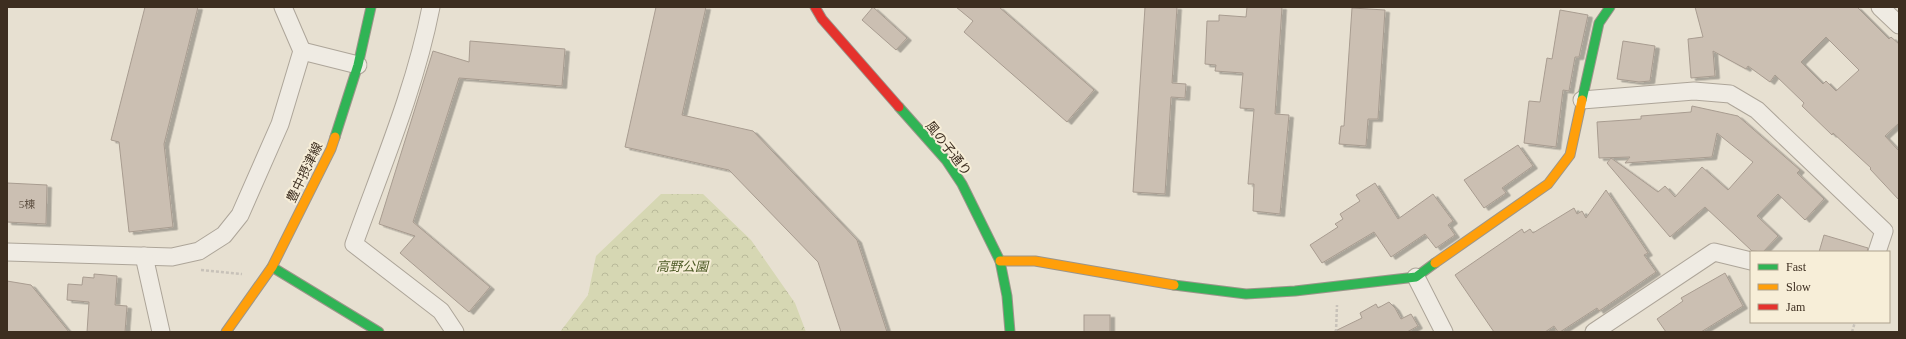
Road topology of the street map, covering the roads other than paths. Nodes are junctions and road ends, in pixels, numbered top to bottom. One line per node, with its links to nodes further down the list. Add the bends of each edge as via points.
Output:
1 (283, 7): 8 (street)
2 (370, 7): 9 (street, 豊中摂津線)
3 (431, 7): 21 (street, via 407,98 354,244 441,311)
4 (815, 7): 14 (street, 風の子通り, via 822,19 946,160 962,184)
5 (1610, 7): 10 (street, via 1599,23)
6 (1880, 7): 7 (street)
7 (1899, 25)
8 (302, 51): 9 (street); 13 (street, via 280,124 240,215 224,235 199,251 172,257)
9 (358, 65): 16 (street, 豊中摂津線, via 330,149)
10 (1582, 100): 11 (street, via 1694,91 1730,94 1757,110 1884,231); 17 (street, via 1570,155 1548,184)
11 (1877, 251)
12 (7, 252): 13 (street)
13 (144, 256): 18 (street)
14 (1000, 261): 17 (street, via 1035,260 1204,290 1246,294); 22 (street, 風の子通り, via 1007,296)
15 (1750, 262): 24 (street, via 1714,252)
16 (272, 267): 19 (street, 豊中摂津線); 20 (street)
17 (1416, 278): 23 (street)
18 (161, 332)
19 (226, 332)
20 (379, 332)
21 (455, 332)
22 (1010, 332)
23 (1444, 332)
24 (1594, 332)

